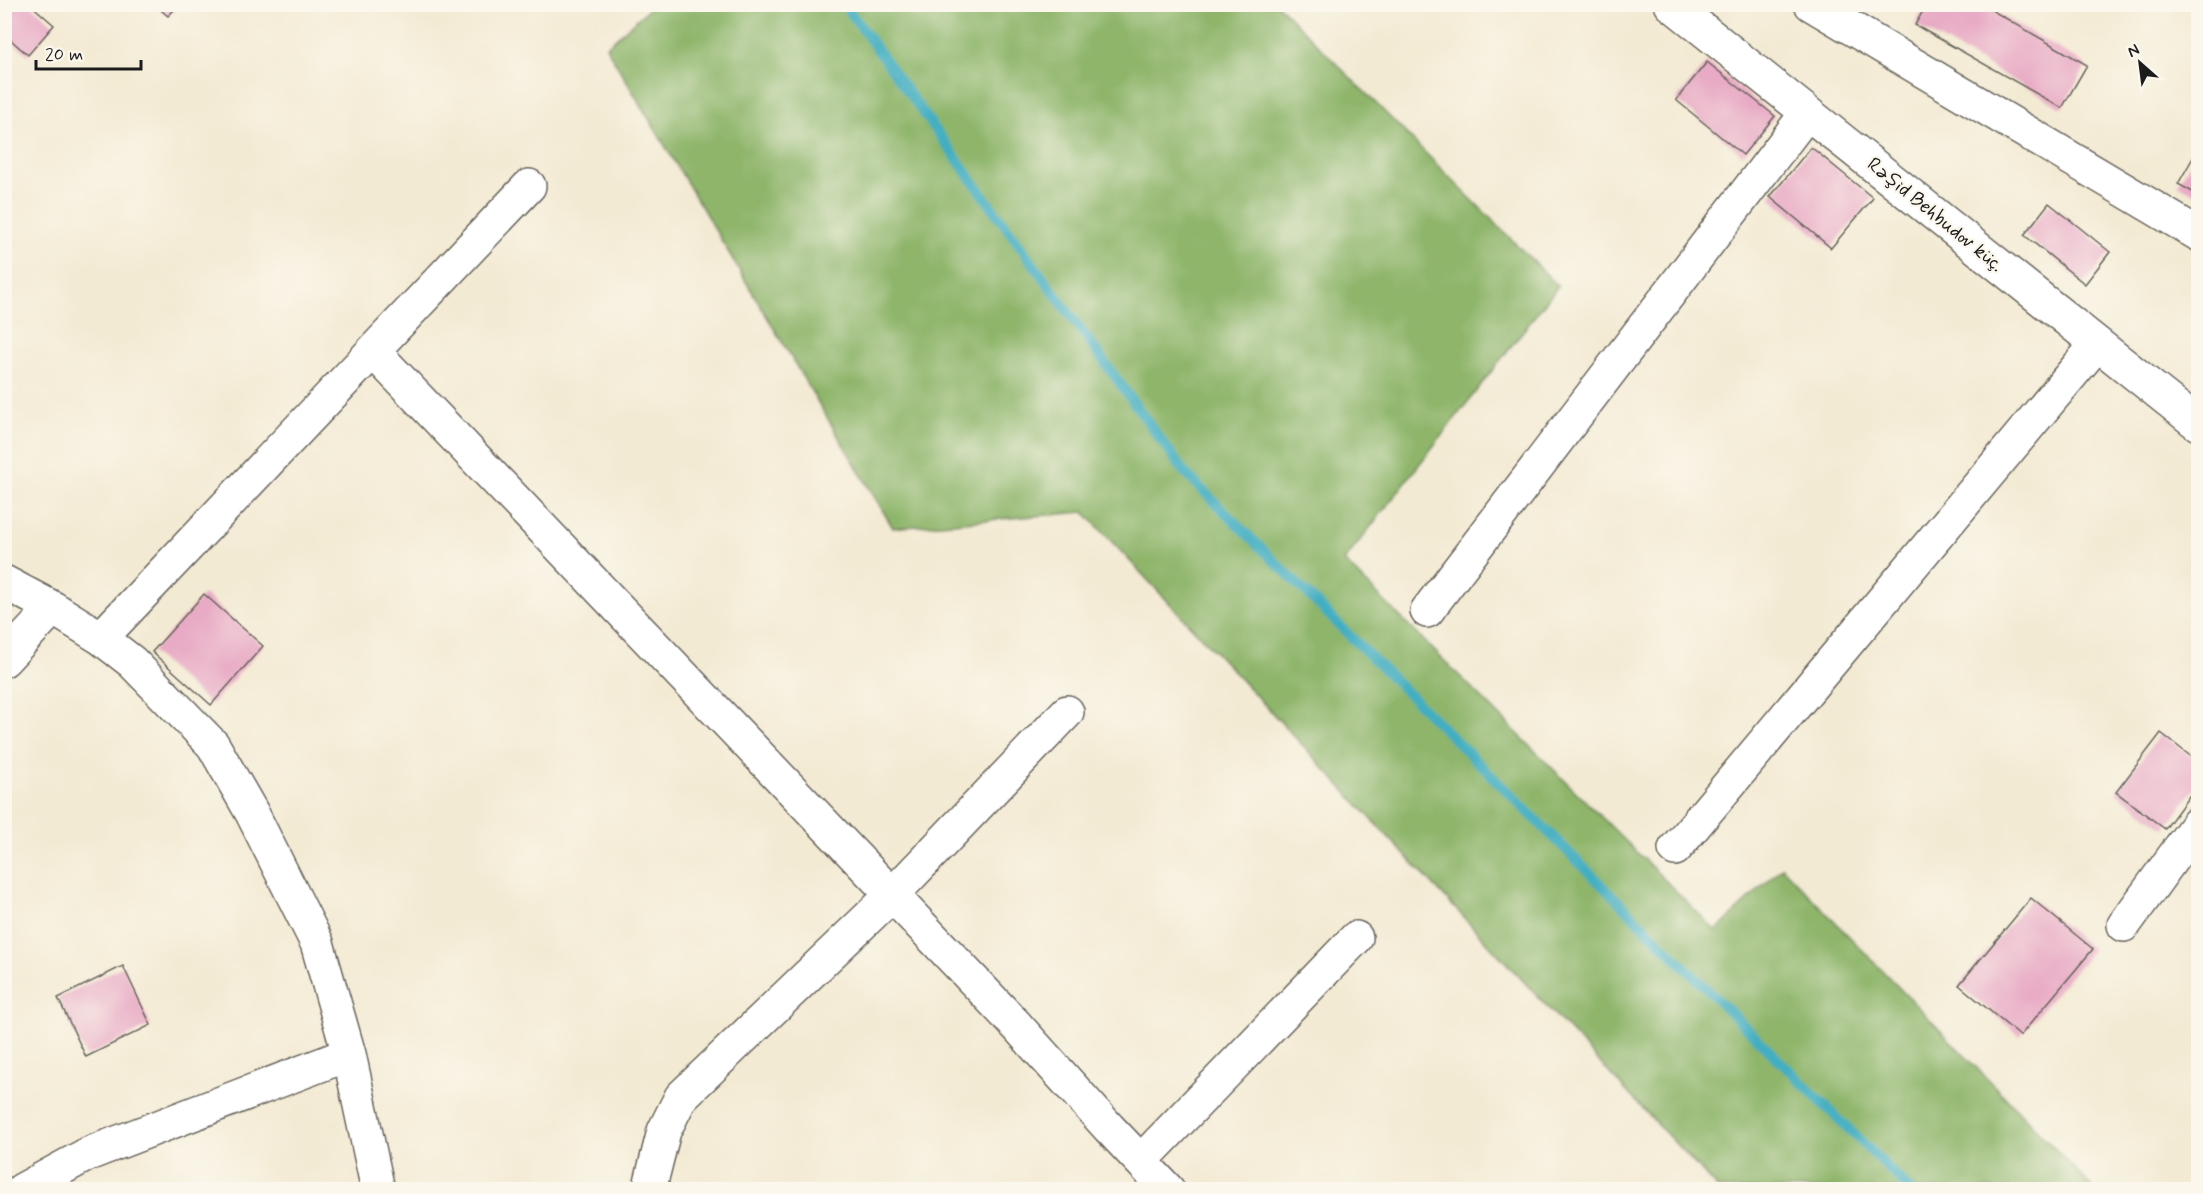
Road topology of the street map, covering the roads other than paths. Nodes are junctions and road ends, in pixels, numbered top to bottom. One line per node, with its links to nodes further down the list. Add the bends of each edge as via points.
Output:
1 (1671, 4): 3 (street, Rəşid Behbudov küç.)
2 (1811, 4): 5 (street)
3 (1807, 113): 6 (street, Rəşid Behbudov küç.); 11 (street)
4 (529, 186): 7 (street)
5 (2199, 234)
6 (2097, 344): 8 (street, Rəşid Behbudov küç.); 16 (street)
7 (373, 351): 12 (street); 17 (street)
8 (2199, 424)
9 (4, 582): 10 (street)
10 (53, 608): 12 (street); 13 (street)
11 (1427, 611)
12 (101, 638): 20 (street, via 132,662 213,745 317,943)
13 (4, 660)
14 (1067, 712): 17 (street)
15 (2199, 823): 18 (street)
16 (1675, 849)
17 (892, 895): 21 (street); 24 (street, via 681,1097 664,1131)
18 (2124, 925)
19 (1356, 938): 21 (street)
20 (349, 1054): 22 (street, via 88,1154); 23 (street)
21 (1141, 1161): 25 (street)
22 (22, 1190)
23 (378, 1190)
24 (649, 1190)
25 (1168, 1190)

